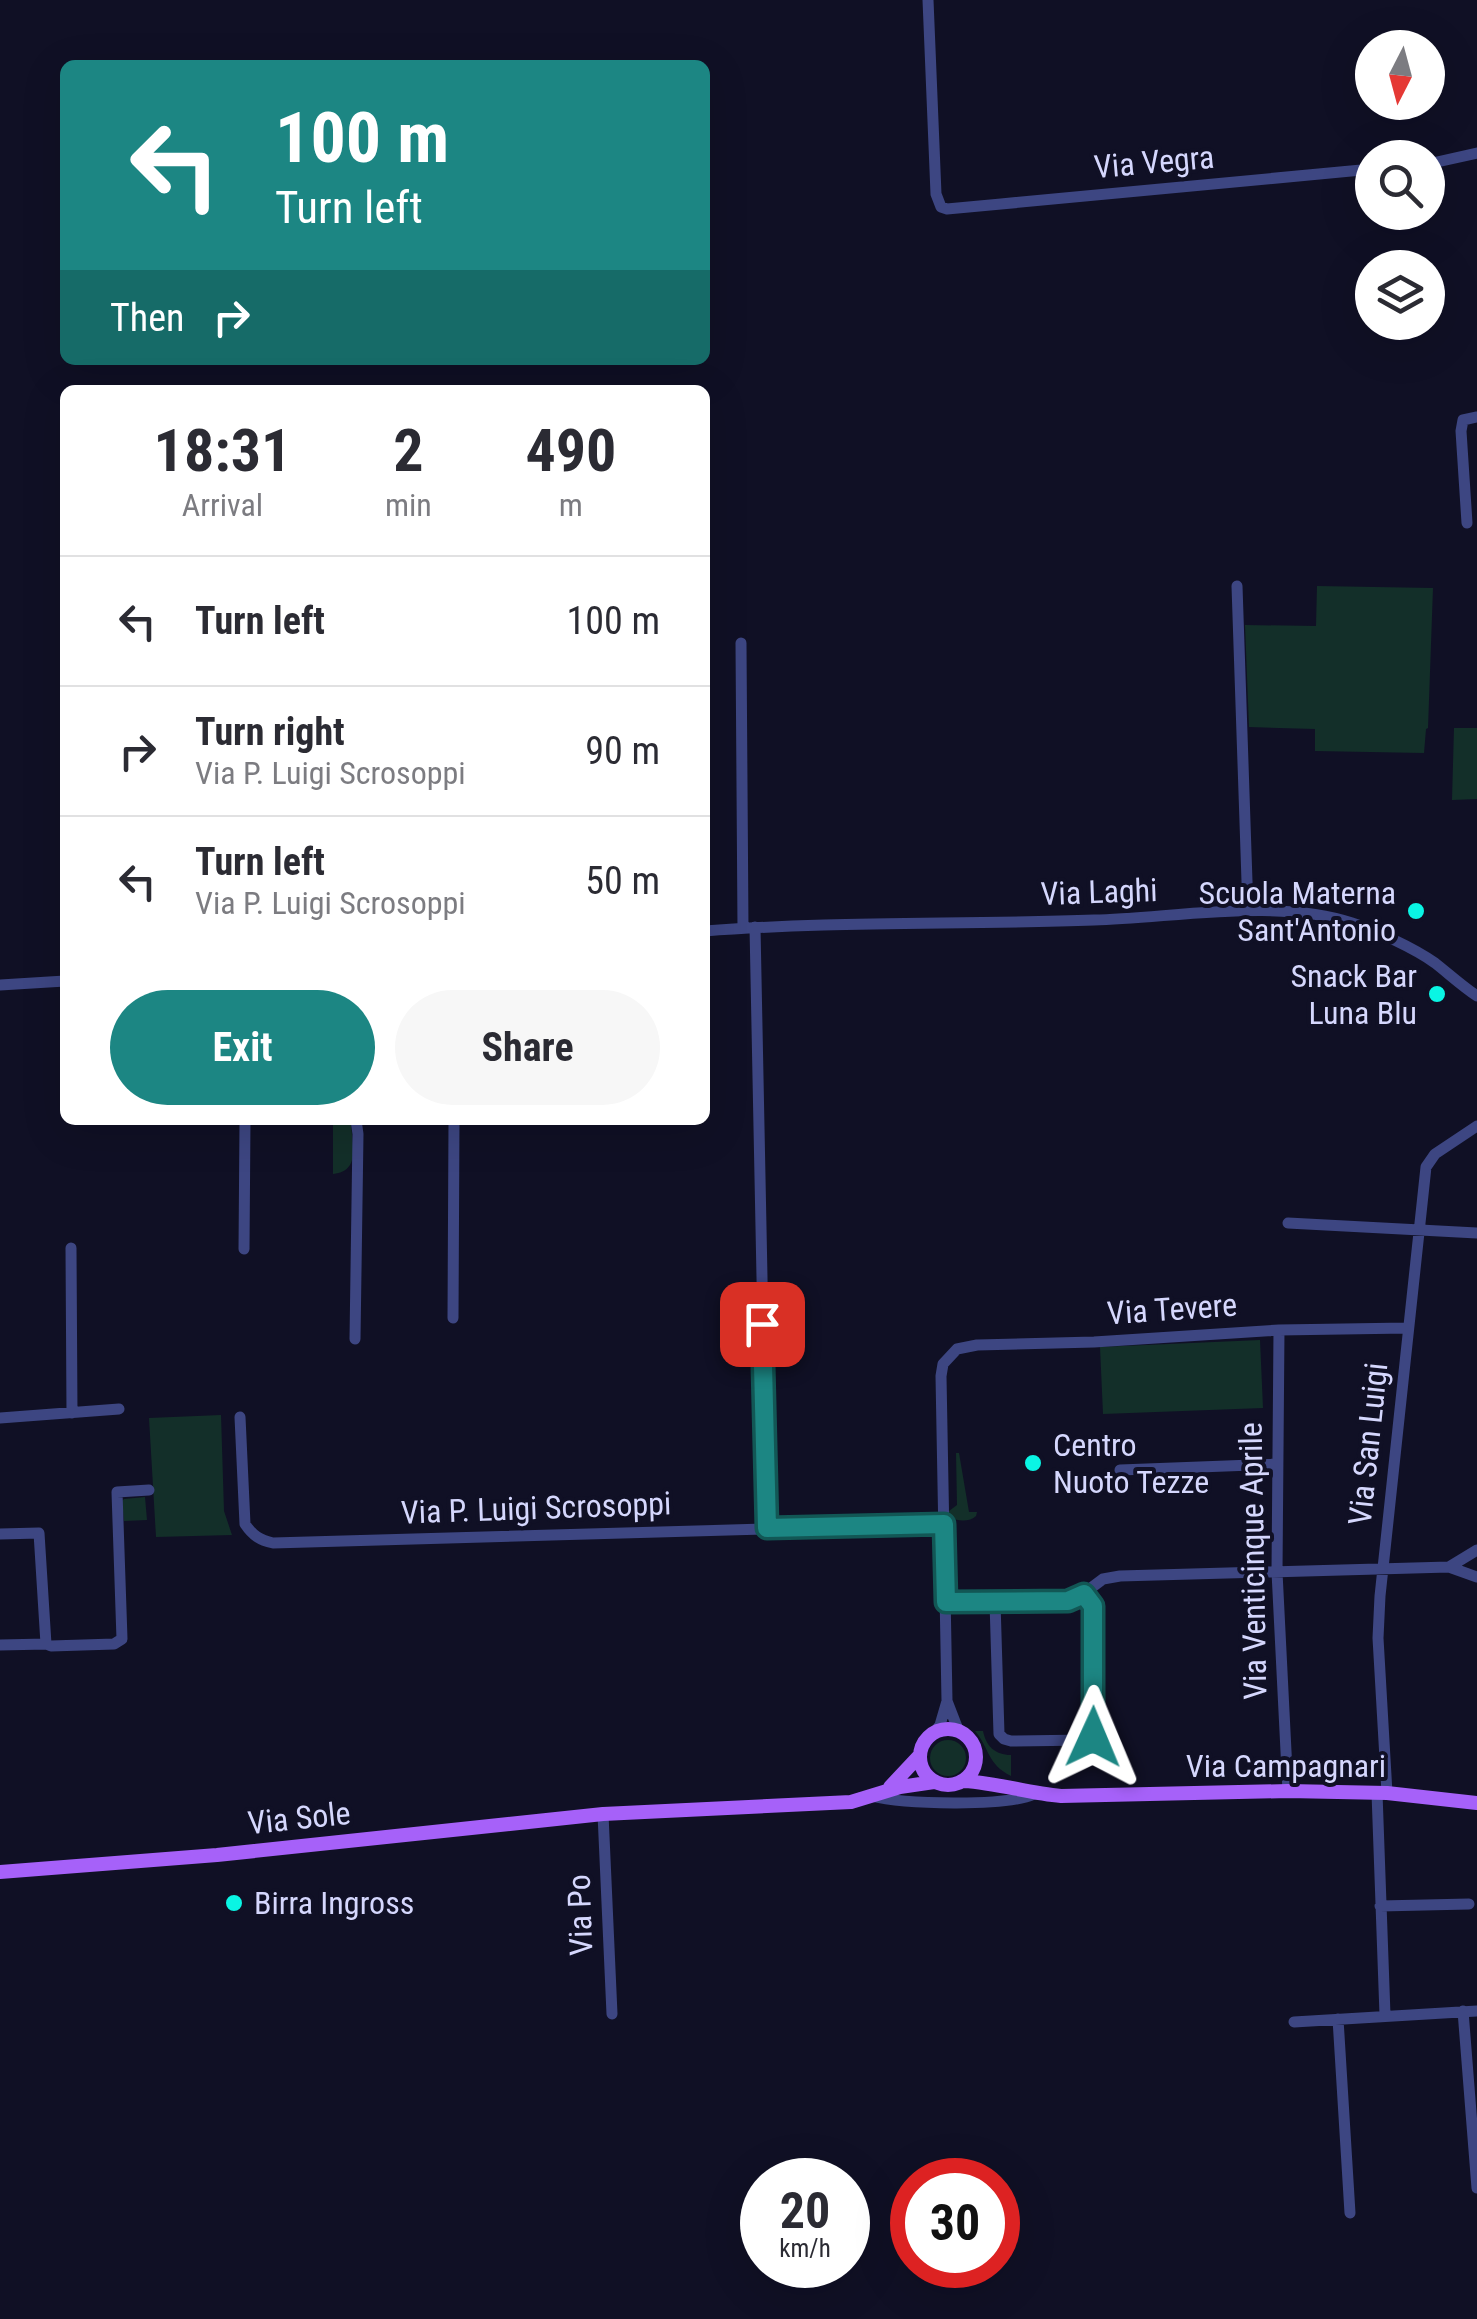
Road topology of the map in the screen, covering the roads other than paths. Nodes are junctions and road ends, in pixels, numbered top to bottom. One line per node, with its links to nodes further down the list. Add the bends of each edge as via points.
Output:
1 (928, 0): 4 (street, Via Vegra, via 941,207)
2 (1477, 153): 3 (street)
3 (1445, 160)
4 (1355, 171)
5 (1477, 416): 6 (street, via 1462,420)
6 (1467, 523)
7 (1237, 586): 9 (street)
8 (742, 643): 10 (street)
9 (1248, 911): 10 (street, Via Laghi); 14 (street, Via Laghi, via 1352,922 1432,962)
10 (749, 928): 11 (street, Via Laghi); 36 (street)
11 (710, 931)
12 (60, 981): 13 (street)
13 (0, 985)
14 (1476, 994)
15 (245, 1125): 23 (street)
16 (357, 1125): 27 (street)
17 (454, 1125): 24 (street)
18 (1477, 1126): 20 (street, Via San Luigi, via 1426,1167)
19 (1288, 1223): 20 (street)
20 (1418, 1230): 21 (street); 25 (street, Via San Luigi)
21 (1477, 1234)
22 (71, 1248): 29 (street)
23 (244, 1249)
24 (452, 1318)
25 (1407, 1328): 26 (street, Via Tevere); 40 (street, Via San Luigi)
26 (1279, 1330): 32 (street, Via Venticinque Aprile); 35 (street, Via Tevere, via 957,1350 945,1360 942,1376)
27 (356, 1338)
28 (119, 1409): 29 (street)
29 (72, 1413): 31 (street)
30 (240, 1417): 36 (street, Via P. Luigi Scrosoppi, via 245,1524 273,1544)
31 (0, 1418)
32 (1277, 1464): 33 (street); 41 (street, Via Venticinque Aprile)
33 (1120, 1470)
34 (149, 1490): 46 (street, via 117,1492 122,1639)
35 (944, 1524): 36 (street, Via P. Luigi Scrosoppi); 44 (street)
36 (767, 1528)
37 (0, 1534): 46 (street, via 39,1534)
38 (1477, 1550): 39 (street)
39 (1449, 1566): 40 (street); 42 (street)
40 (1383, 1569): 41 (street); 58 (street, Via San Luigi)
41 (1278, 1572): 43 (street, via 1120,1576); 56 (street, Via Venticinque Aprile)
42 (1477, 1576)
43 (1084, 1594): 45 (street, via 1068,1601); 45 (street, via 1093,1606 1094,1727 1087,1740 1011,1741 999,1734)
44 (946, 1602): 45 (street); 48 (street)
45 (995, 1602)
46 (46, 1644): 47 (street)
47 (0, 1646)
48 (947, 1701): 49 (street); 50 (street)
49 (960, 1732): 50 (main road); 51 (main road)
50 (934, 1733): 52 (main road)
51 (976, 1754): 53 (main road); 55 (main road, Via Campagnari)
52 (920, 1755): 54 (main road); 57 (main road)
53 (964, 1780): 54 (main road); 55 (main road, Via Campagnari)
54 (934, 1782): 57 (main road, Via Campagnari)
55 (1012, 1788): 59 (main road, Via Campagnari)
56 (1288, 1791): 58 (main road, Via Campagnari); 59 (main road, Via Campagnari)
57 (878, 1793): 59 (street, Via Campagnari, via 890,1800 941,1802); 61 (main road, Via Campagnari, via 851,1802)
58 (1382, 1793): 60 (main road, Via Campagnari); 64 (street, Via San Luigi)
59 (1034, 1794)
60 (1477, 1804)
61 (603, 1814): 62 (main road, Via Sole); 66 (street, Via Po)
62 (0, 1872)
63 (1469, 1904): 64 (street)
64 (1380, 1906): 67 (street, Via San Luigi)
65 (1470, 2012): 67 (street); 70 (street)
66 (612, 2014)
67 (1385, 2016): 68 (street)
68 (1338, 2020): 69 (street); 72 (street)
69 (1294, 2022)
70 (1476, 2135): 71 (street)
71 (1477, 2188)
72 (1350, 2213)

